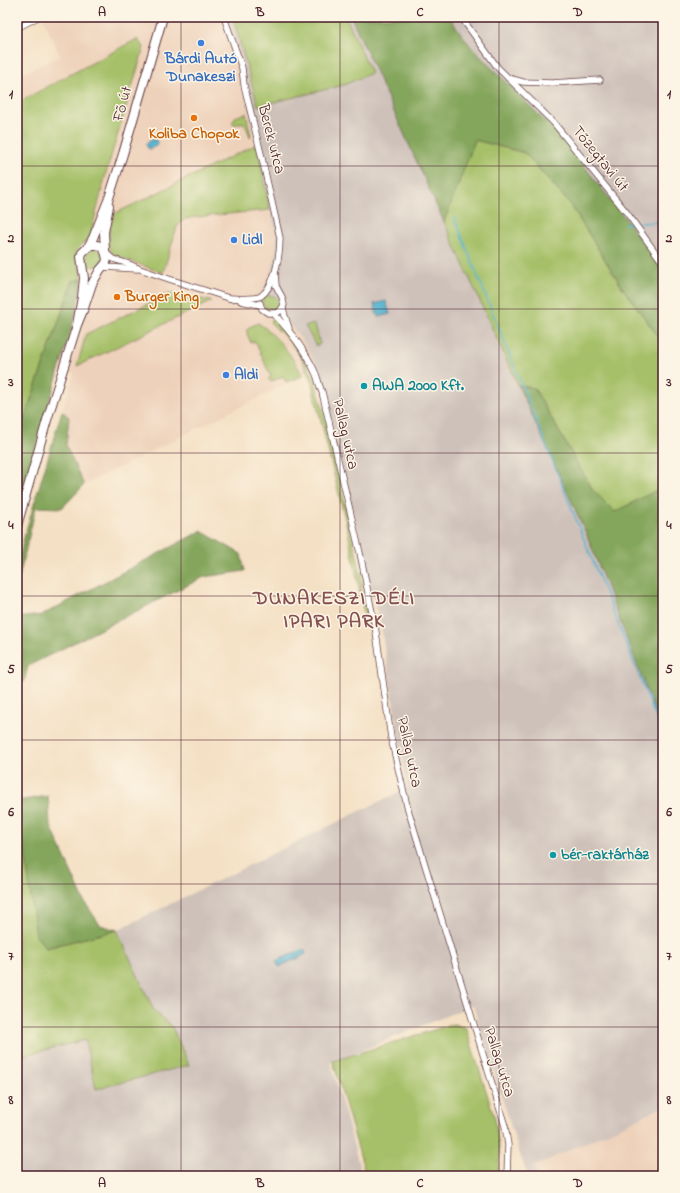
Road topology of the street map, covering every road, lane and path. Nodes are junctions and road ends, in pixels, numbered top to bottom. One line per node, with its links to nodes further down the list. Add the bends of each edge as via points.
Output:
1 (38, 17): 5 (street)
2 (163, 17): 8 (main road, Fő út)
3 (224, 17): 15 (street, Berek utca, via 242,68 280,238)
4 (461, 17): 6 (street, Tőzegtavi út)
5 (17, 28)
6 (508, 78): 7 (street, via 523,82 552,83); 12 (street, Tőzegtavi út, via 553,122 627,213)
7 (600, 80)
8 (109, 198): 9 (main road, Fő út); 10 (main road, Fő út, via 104,232)
9 (88, 247): 10 (main road, via 97,245); 11 (main road, via 82,253)
10 (106, 253): 13 (main road, via 107,259); 14 (street, via 113,259)
11 (82, 262): 13 (main road, via 91,271); 23 (main road, via 84,278)
12 (663, 263)
13 (102, 268): 14 (street); 23 (main road, via 92,284)
14 (140, 269): 19 (street)
15 (276, 269): 16 (street, Berek utca); 17 (street, Berek utca, via 276,286)
16 (265, 292): 17 (street); 18 (street)
17 (280, 294): 21 (street, via 284,302)
18 (260, 297): 19 (street); 20 (street)
19 (229, 298): 20 (street)
20 (260, 305): 22 (street, via 264,312)
21 (283, 308): 22 (street); 24 (street, Pallag utca)
22 (274, 314): 24 (street, Pallag utca)
23 (77, 325): 25 (main road)
24 (291, 333): 26 (street, Pallag utca, via 306,354 322,392 360,553 376,632 390,738 406,806 505,1126 508,1145)
25 (17, 526)
26 (507, 1176)

